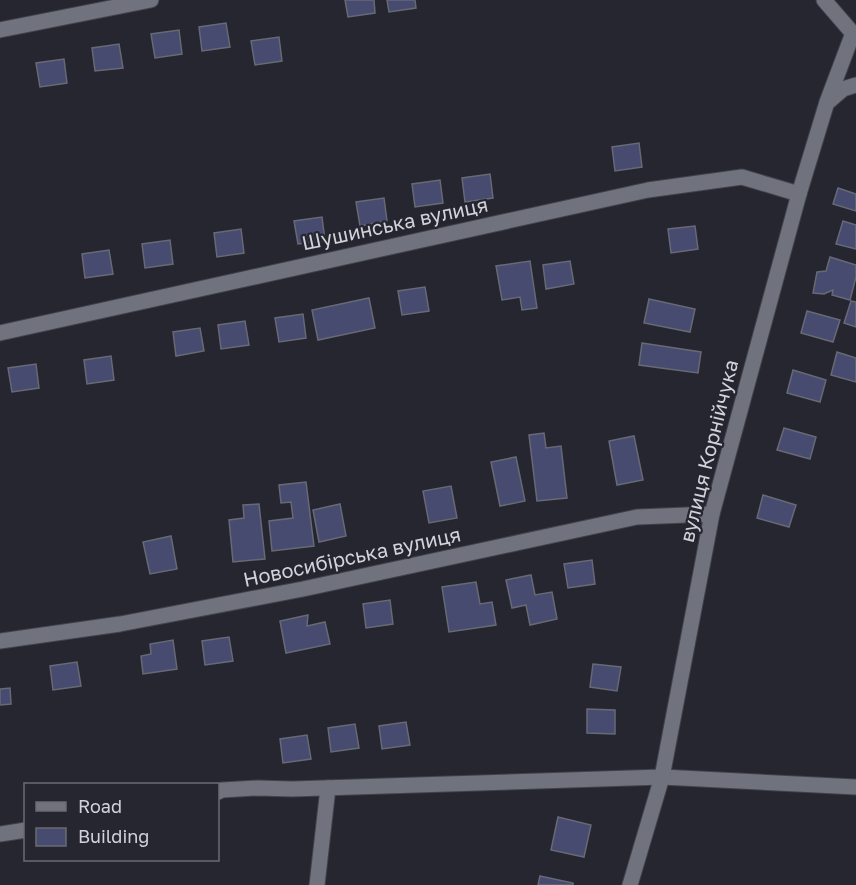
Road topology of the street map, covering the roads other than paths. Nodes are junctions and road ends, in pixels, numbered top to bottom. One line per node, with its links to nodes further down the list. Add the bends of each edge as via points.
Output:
1 (151, 0): 3 (street)
2 (824, 0): 4 (street)
3 (0, 30)
4 (854, 35): 6 (street, вулиця Корнійчука)
5 (856, 85): 6 (street, via 843,89)
6 (827, 102): 7 (street, вулиця Корнійчука)
7 (799, 194): 8 (street, Шушинська вулиця, via 741,177 648,190); 9 (street, вулиця Корнійчука)
8 (0, 333)
9 (712, 514): 10 (street, Новосибірська вулиця, via 637,517 303,589 120,624); 11 (street, вулиця Корнійчука)
10 (0, 641)
11 (662, 777): 12 (street); 13 (street); 18 (street, вулиця Корнійчука)
12 (856, 787)
13 (328, 788): 14 (street); 17 (street)
14 (219, 792)
15 (24, 830): 16 (street)
16 (0, 834)
17 (317, 885)
18 (630, 885)

